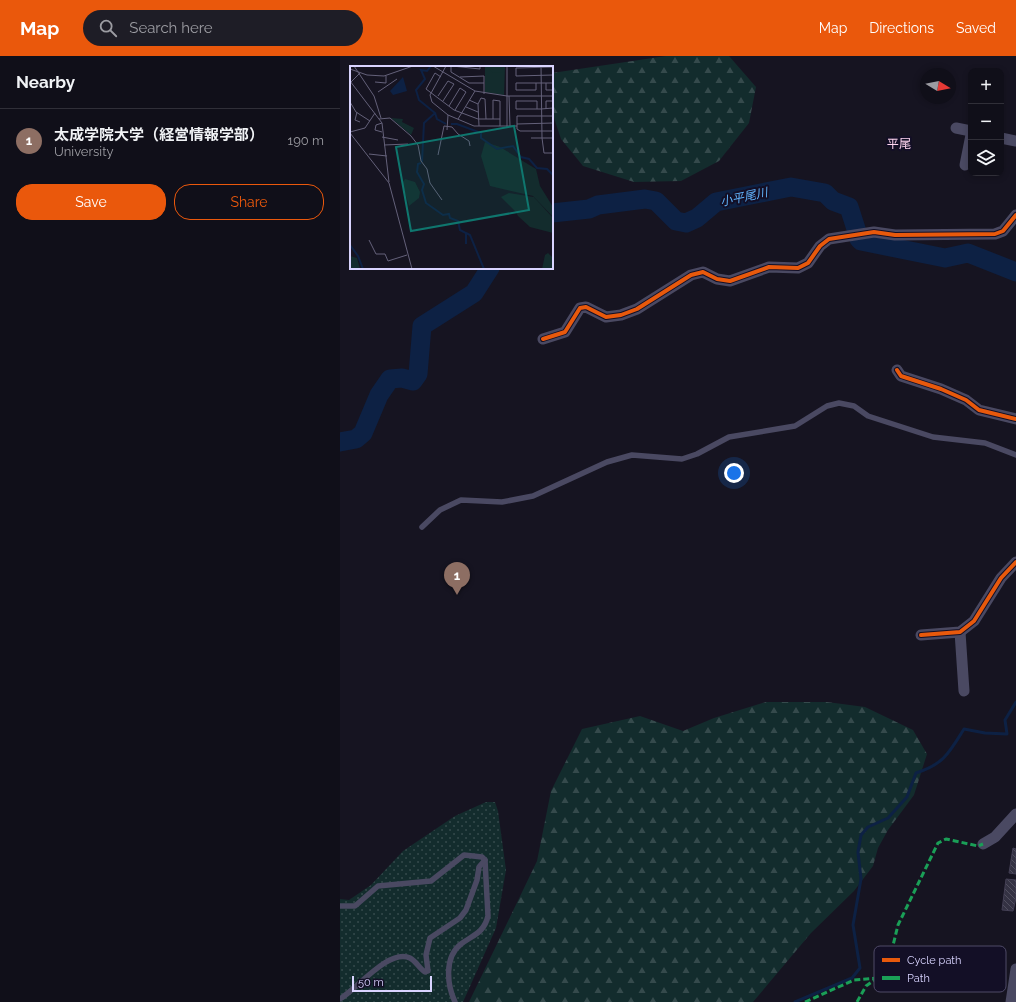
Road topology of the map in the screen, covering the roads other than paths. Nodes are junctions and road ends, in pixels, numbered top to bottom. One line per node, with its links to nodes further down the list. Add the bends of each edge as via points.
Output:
1 (956, 128): 2 (street)
2 (968, 130)
3 (1004, 139): 5 (street)
4 (970, 140): 6 (street)
5 (1016, 141)
6 (965, 165)
7 (1016, 215): 8 (street, via 1003,231 995,234 895,235 874,232 829,239 820,246 808,263 798,268 769,267 730,281 717,279 703,272 691,275 637,309 621,315 606,317 586,307 580,308 565,332)
8 (543, 339)
9 (897, 370): 10 (street, via 901,376 941,389 966,400 979,410)
10 (1016, 419)
11 (1016, 455): 12 (lane, via 985,443 933,437 868,416 854,406 839,403 827,406 795,426 729,436 682,459 632,455 607,462 533,496 502,502 461,500 440,510)
12 (422, 527)
13 (1016, 556): 14 (street)
14 (1016, 561): 15 (street, via 1001,578 974,621)
15 (960, 632): 16 (street); 17 (street)
16 (922, 635)
17 (964, 691)
18 (1016, 814): 19 (street, via 995,837)
19 (983, 844)
20 (485, 860): 21 (lane, via 482,857 464,855 431,881 378,886 355,906); 23 (lane, via 479,868 477,880 463,914 430,938 426,955 428,971 425,972 408,957 390,960); 24 (lane, via 488,916 486,925 459,945 450,959 449,978)
21 (340, 906)
22 (1016, 970): 25 (street)
23 (340, 999)
24 (455, 1002)
25 (1011, 1002)

